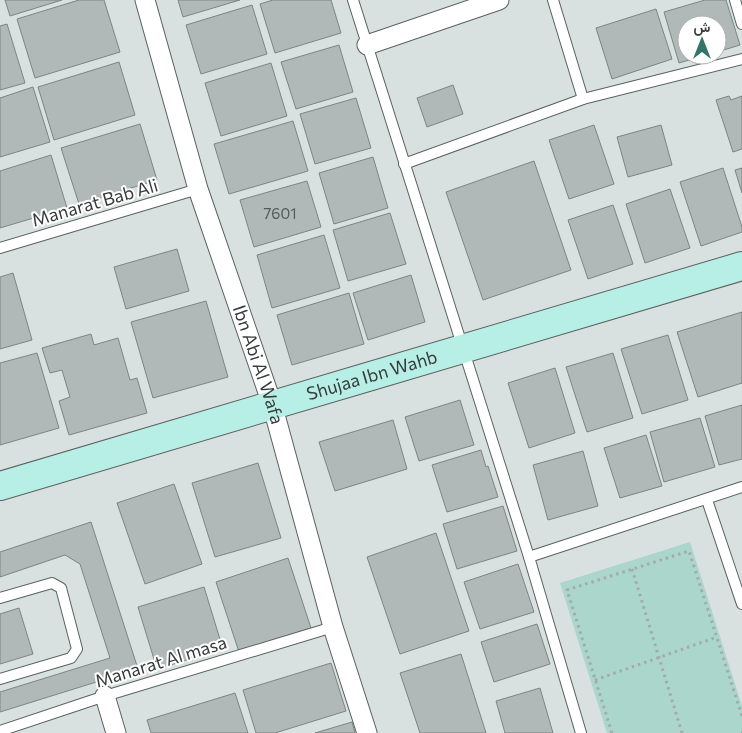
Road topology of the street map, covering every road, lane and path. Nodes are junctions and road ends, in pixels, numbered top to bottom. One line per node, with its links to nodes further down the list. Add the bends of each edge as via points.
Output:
1 (145, 0): 11 (street, Ibn Abi Al Wafa)
2 (353, 0): 7 (lane)
3 (499, 0): 7 (street)
4 (553, 0): 9 (lane)
5 (735, 0): 6 (lane)
6 (742, 24)
7 (367, 45): 10 (lane)
8 (742, 59): 9 (lane)
9 (583, 99): 10 (lane)
10 (404, 164): 14 (lane)
11 (198, 189): 12 (lane, Manarat Bab Ali); 15 (street, Ibn Abi Al Wafa)
12 (0, 248)
13 (742, 266): 14 (street, Shujaa Ibn Wahb)
14 (464, 350): 15 (street, Shujaa Ibn Wahb); 19 (lane)
15 (272, 404): 16 (street, Shujaa Ibn Wahb); 23 (street, Ibn Abi Al Wafa)
16 (0, 486)
17 (742, 487): 18 (lane)
18 (707, 500): 19 (lane); 22 (lane)
19 (529, 558): 33 (lane)
20 (632, 569): 24 (path, via 689,551); 25 (path); 27 (path, via 567,590)
21 (0, 598): 26 (lane, via 52,584 62,588 77,649 71,658)
22 (742, 604)
23 (333, 627): 28 (lane, Manarat Al masa); 32 (street, Ibn Abi Al Wafa)
24 (716, 637): 25 (path); 29 (path)
25 (659, 658): 27 (path); 35 (path)
26 (0, 679)
27 (595, 680): 34 (path)
28 (105, 696): 30 (lane, Manarat Al masa); 31 (street)
29 (742, 716)
30 (0, 731)
31 (116, 733)
32 (367, 733)
33 (581, 733)
34 (612, 733)
35 (682, 733)

